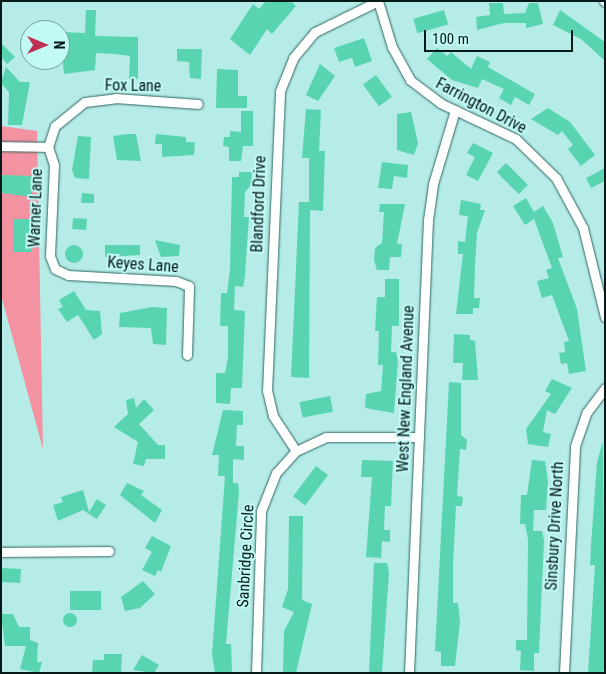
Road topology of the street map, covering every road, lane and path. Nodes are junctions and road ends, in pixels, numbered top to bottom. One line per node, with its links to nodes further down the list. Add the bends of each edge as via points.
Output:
1 (378, 1): 3 (street, Farrington Drive, via 392,47 410,80); 11 (street, Blandford Drive, via 315,32 293,58 280,91 267,390 273,416)
2 (198, 104): 5 (street, Fox Lane, via 116,98 85,102 55,126)
3 (455, 110): 7 (street, Farrington Drive, via 516,139 556,178 583,228); 10 (street, West New England Avenue, via 433,184 428,220)
4 (1, 146): 5 (street)
5 (48, 147): 6 (street, Warner Lane, via 54,165 50,256)
6 (55, 269): 8 (street, Keyes Lane, via 68,275 185,284 192,295)
7 (605, 316)
8 (187, 356)
9 (605, 388): 16 (street, Sinsbury Drive North, via 587,412 574,446)
10 (419, 437): 11 (street, via 342,435); 15 (street, West New England Avenue)
11 (296, 451): 14 (street, Sanbridge Circle, via 276,473 261,511)
12 (109, 551): 13 (street)
13 (1, 552)
14 (256, 673)
15 (409, 673)
16 (564, 673)

